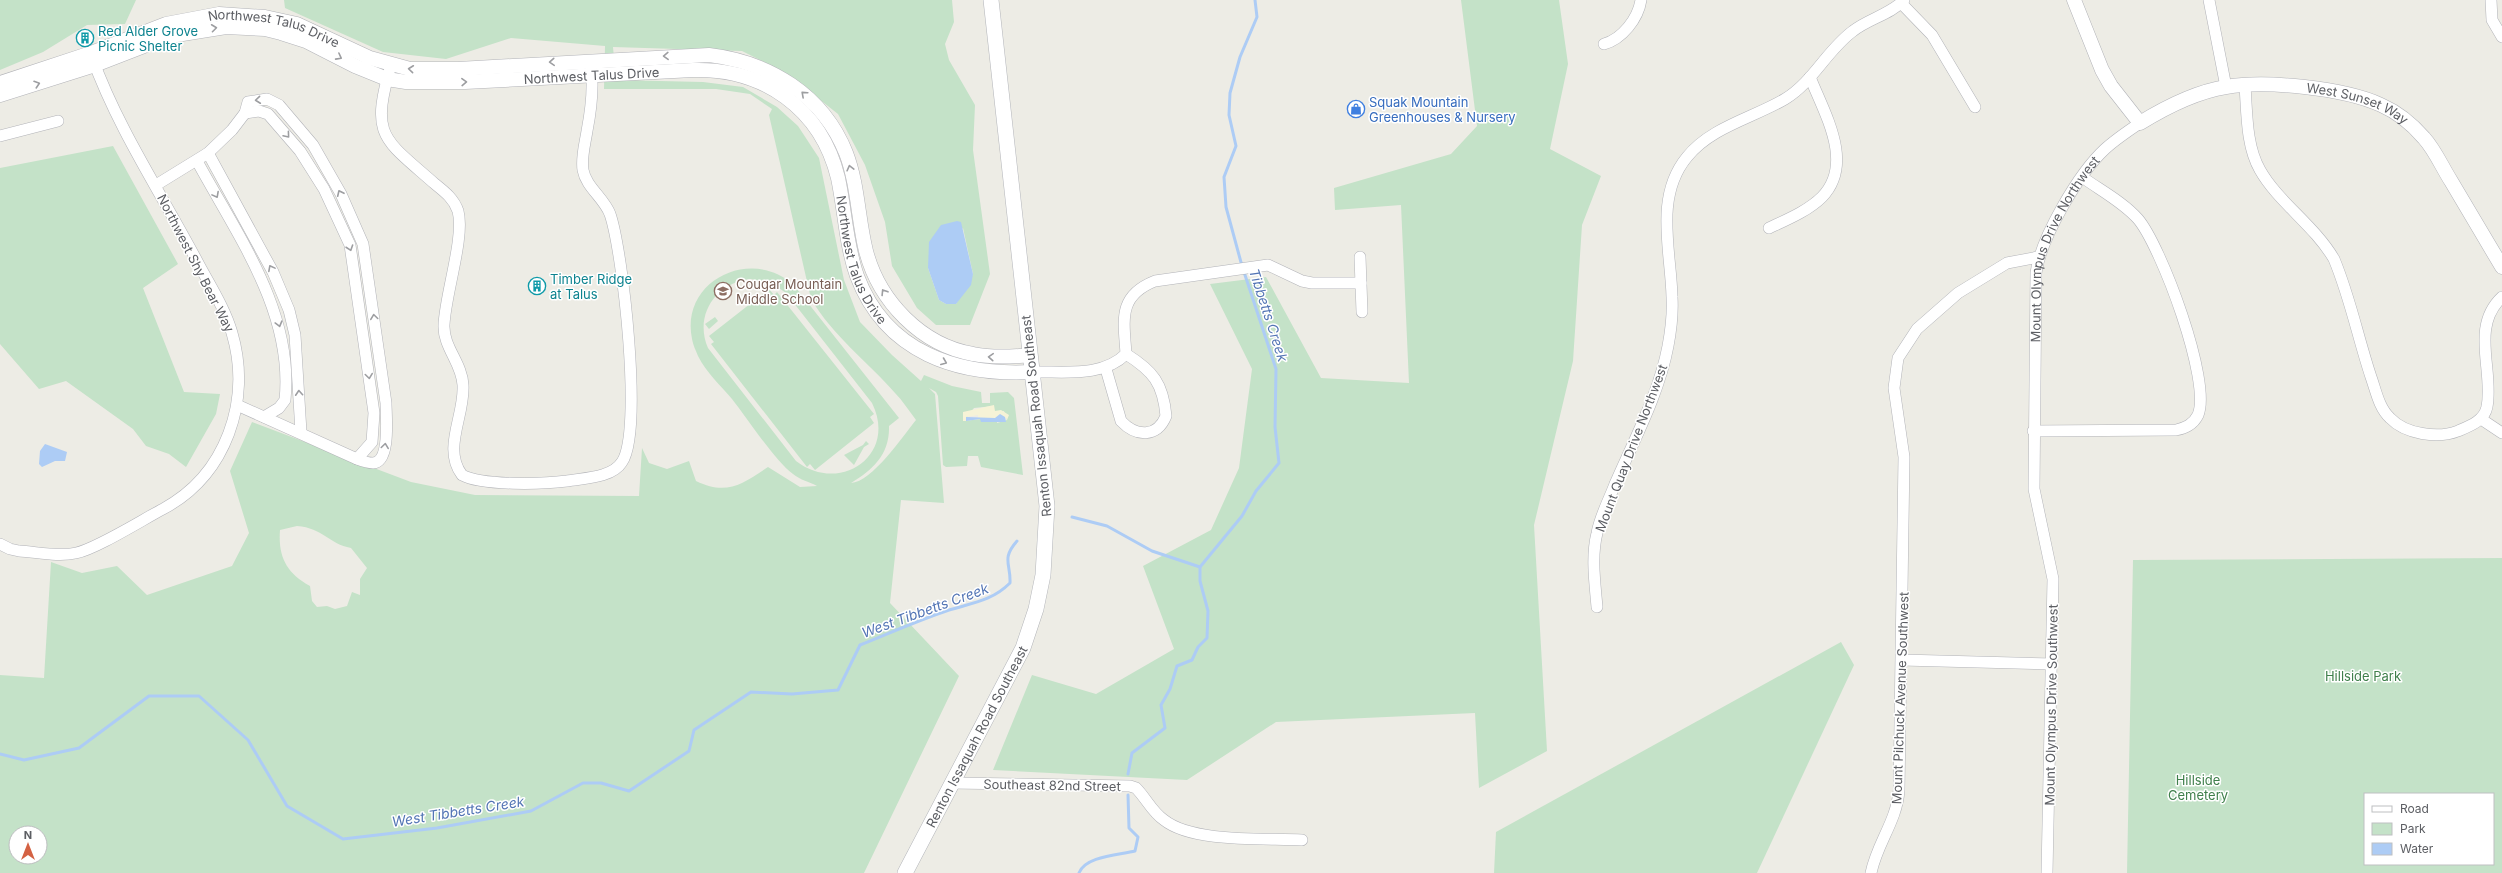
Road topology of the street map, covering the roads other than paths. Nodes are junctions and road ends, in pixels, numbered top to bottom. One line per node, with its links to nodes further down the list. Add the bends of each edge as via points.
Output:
1 (992, 0): 36 (main road, Renton Issaquah Road Southeast)
2 (1641, 0): 8 (street, via 1630,24 1615,41)
3 (2074, 0): 22 (street, via 2110,86)
4 (2209, 0): 17 (street)
5 (2491, 0): 7 (street, via 2492,20)
6 (1902, 2): 13 (street, Mount Quay Drive Northwest, via 1854,30 1829,52); 19 (street, via 1932,35)
7 (2502, 37)
8 (1604, 44)
9 (93, 59): 11 (street, Northwest Talus Drive, via 166,24 219,14 243,14 297,24); 14 (street, Northwest Talus Drive, one-way to 14, via 196,30 242,27 265,29 306,41); 15 (street, Northwest Talus Drive); 18 (street, Northwest Talus Drive, one-way to 9); 27 (street, Northwest Shy Bear Way, via 111,104)
10 (591, 60): 11 (street, Northwest Talus Drive, one-way to 11, via 432,70); 12 (street); 36 (street, Northwest Talus Drive, one-way to 10, via 993,357 961,351 932,339 899,312 885,294 870,264 851,173 839,138 818,108 789,82 754,65 709,54)
11 (391, 65): 14 (street)
12 (592, 76): 14 (street, Northwest Talus Drive, one-way to 12, via 429,84); 14 (street, via 590,113 582,164 587,180 610,214 628,315 629,443 622,462 615,470 560,482 482,482 462,475 457,468 453,452 463,385 458,364 447,344 444,326 459,228 458,212 449,196 386,139 381,114); 38 (street, Northwest Talus Drive, one-way to 38, via 715,70 744,76 777,91 806,117 828,152 838,178 857,276 870,302 888,324 919,350 957,367 989,373)
13 (1810, 77): 28 (street, via 1836,144 1836,174 1821,198 1796,215); 48 (street, Mount Quay Drive Northwest, via 1786,98 1704,140 1686,158 1675,178 1666,216 1672,299 1668,344 1653,396 1597,531 1594,570)
14 (387, 79)
15 (0, 83)
16 (2245, 86): 17 (street, West Sunset Way); 31 (street, West Sunset Way, via 2274,85 2342,93 2363,98 2395,112 2431,147); 41 (street, via 2249,132 2259,169 2325,243 2334,259 2377,397 2386,413 2398,424 2442,436 2470,426)
17 (2226, 87): 22 (street, West Sunset Way, via 2180,101)
18 (0, 95)
19 (1975, 107)
20 (245, 113): 24 (street, via 232,130); 45 (street, one-way to 45, via 259,111 268,114 300,151 324,189 350,245 374,413 372,442); 45 (street, one-way to 20, via 372,463 383,457 387,425 386,403 362,244 332,176 313,144 279,104 267,99 248,102)
21 (58, 121): 23 (street)
22 (2140, 123): 26 (street, Mount Olympus Drive Northwest, via 2105,149)
23 (0, 136)
24 (208, 153): 25 (street); 43 (street, one-way to 24, via 296,336 289,310 273,272)
25 (197, 161): 27 (street); 40 (street, one-way to 40, via 268,292 282,333 285,400 279,408)
26 (2082, 177): 30 (street, Mount Olympus Drive Northwest, via 2044,241); 42 (street, via 2137,218 2150,236 2189,336 2200,393 2198,415 2191,424 2176,430)
27 (156, 185): 39 (street, Northwest Shy Bear Way, via 232,332 239,376)
28 (1769, 228)
29 (1360, 257): 32 (street)
30 (2038, 257): 42 (street, Mount Olympus Drive Northwest); 49 (street, Mount Pilchuck Avenue Southwest, via 2007,263 1958,292 1917,329 1898,358 1894,388 1904,456)
31 (2502, 267)
32 (1361, 283): 34 (street); 35 (street, via 1312,283 1268,265 1155,282 1138,290 1132,296 1125,312)
33 (2502, 297): 41 (street, via 2486,322 2488,399 2485,414)
34 (1362, 312)
35 (1126, 354): 37 (street); 37 (street, via 1148,369 1158,381 1166,416 1157,430 1150,434 1142,433 1127,427 1121,421)
36 (1030, 356): 38 (main road, Renton Issaquah Road Southeast)
37 (1106, 369): 38 (street)
38 (1032, 372): 51 (main road, Renton Issaquah Road Southeast, via 1046,506 1043,575 1036,609 1013,672)
39 (237, 405): 40 (street); 47 (street, Northwest Shy Bear Way, via 226,442 216,462 202,480 178,501 76,553 19,551)
40 (264, 416): 43 (street)
41 (2481, 419): 44 (street)
42 (2033, 431): 46 (street, Mount Olympus Drive Northwest, via 2034,490)
43 (302, 432): 45 (street)
44 (2502, 433)
45 (357, 459)
46 (2044, 538): 50 (street, Mount Olympus Drive Southwest, via 2053,580)
47 (0, 544)
48 (1597, 607)
49 (1902, 660): 50 (street); 54 (street, Mount Pilchuck Avenue Southwest, via 1898,804 1889,829 1876,851)
50 (2052, 664): 55 (street, Mount Olympus Drive Southwest)
51 (951, 783): 52 (street, Southeast 82nd Street, via 1130,786 1136,788 1162,820 1184,830 1207,835); 53 (main road, Renton Issaquah Road Southeast)
52 (1302, 840)
53 (905, 873)
54 (1871, 873)
55 (2047, 873)

